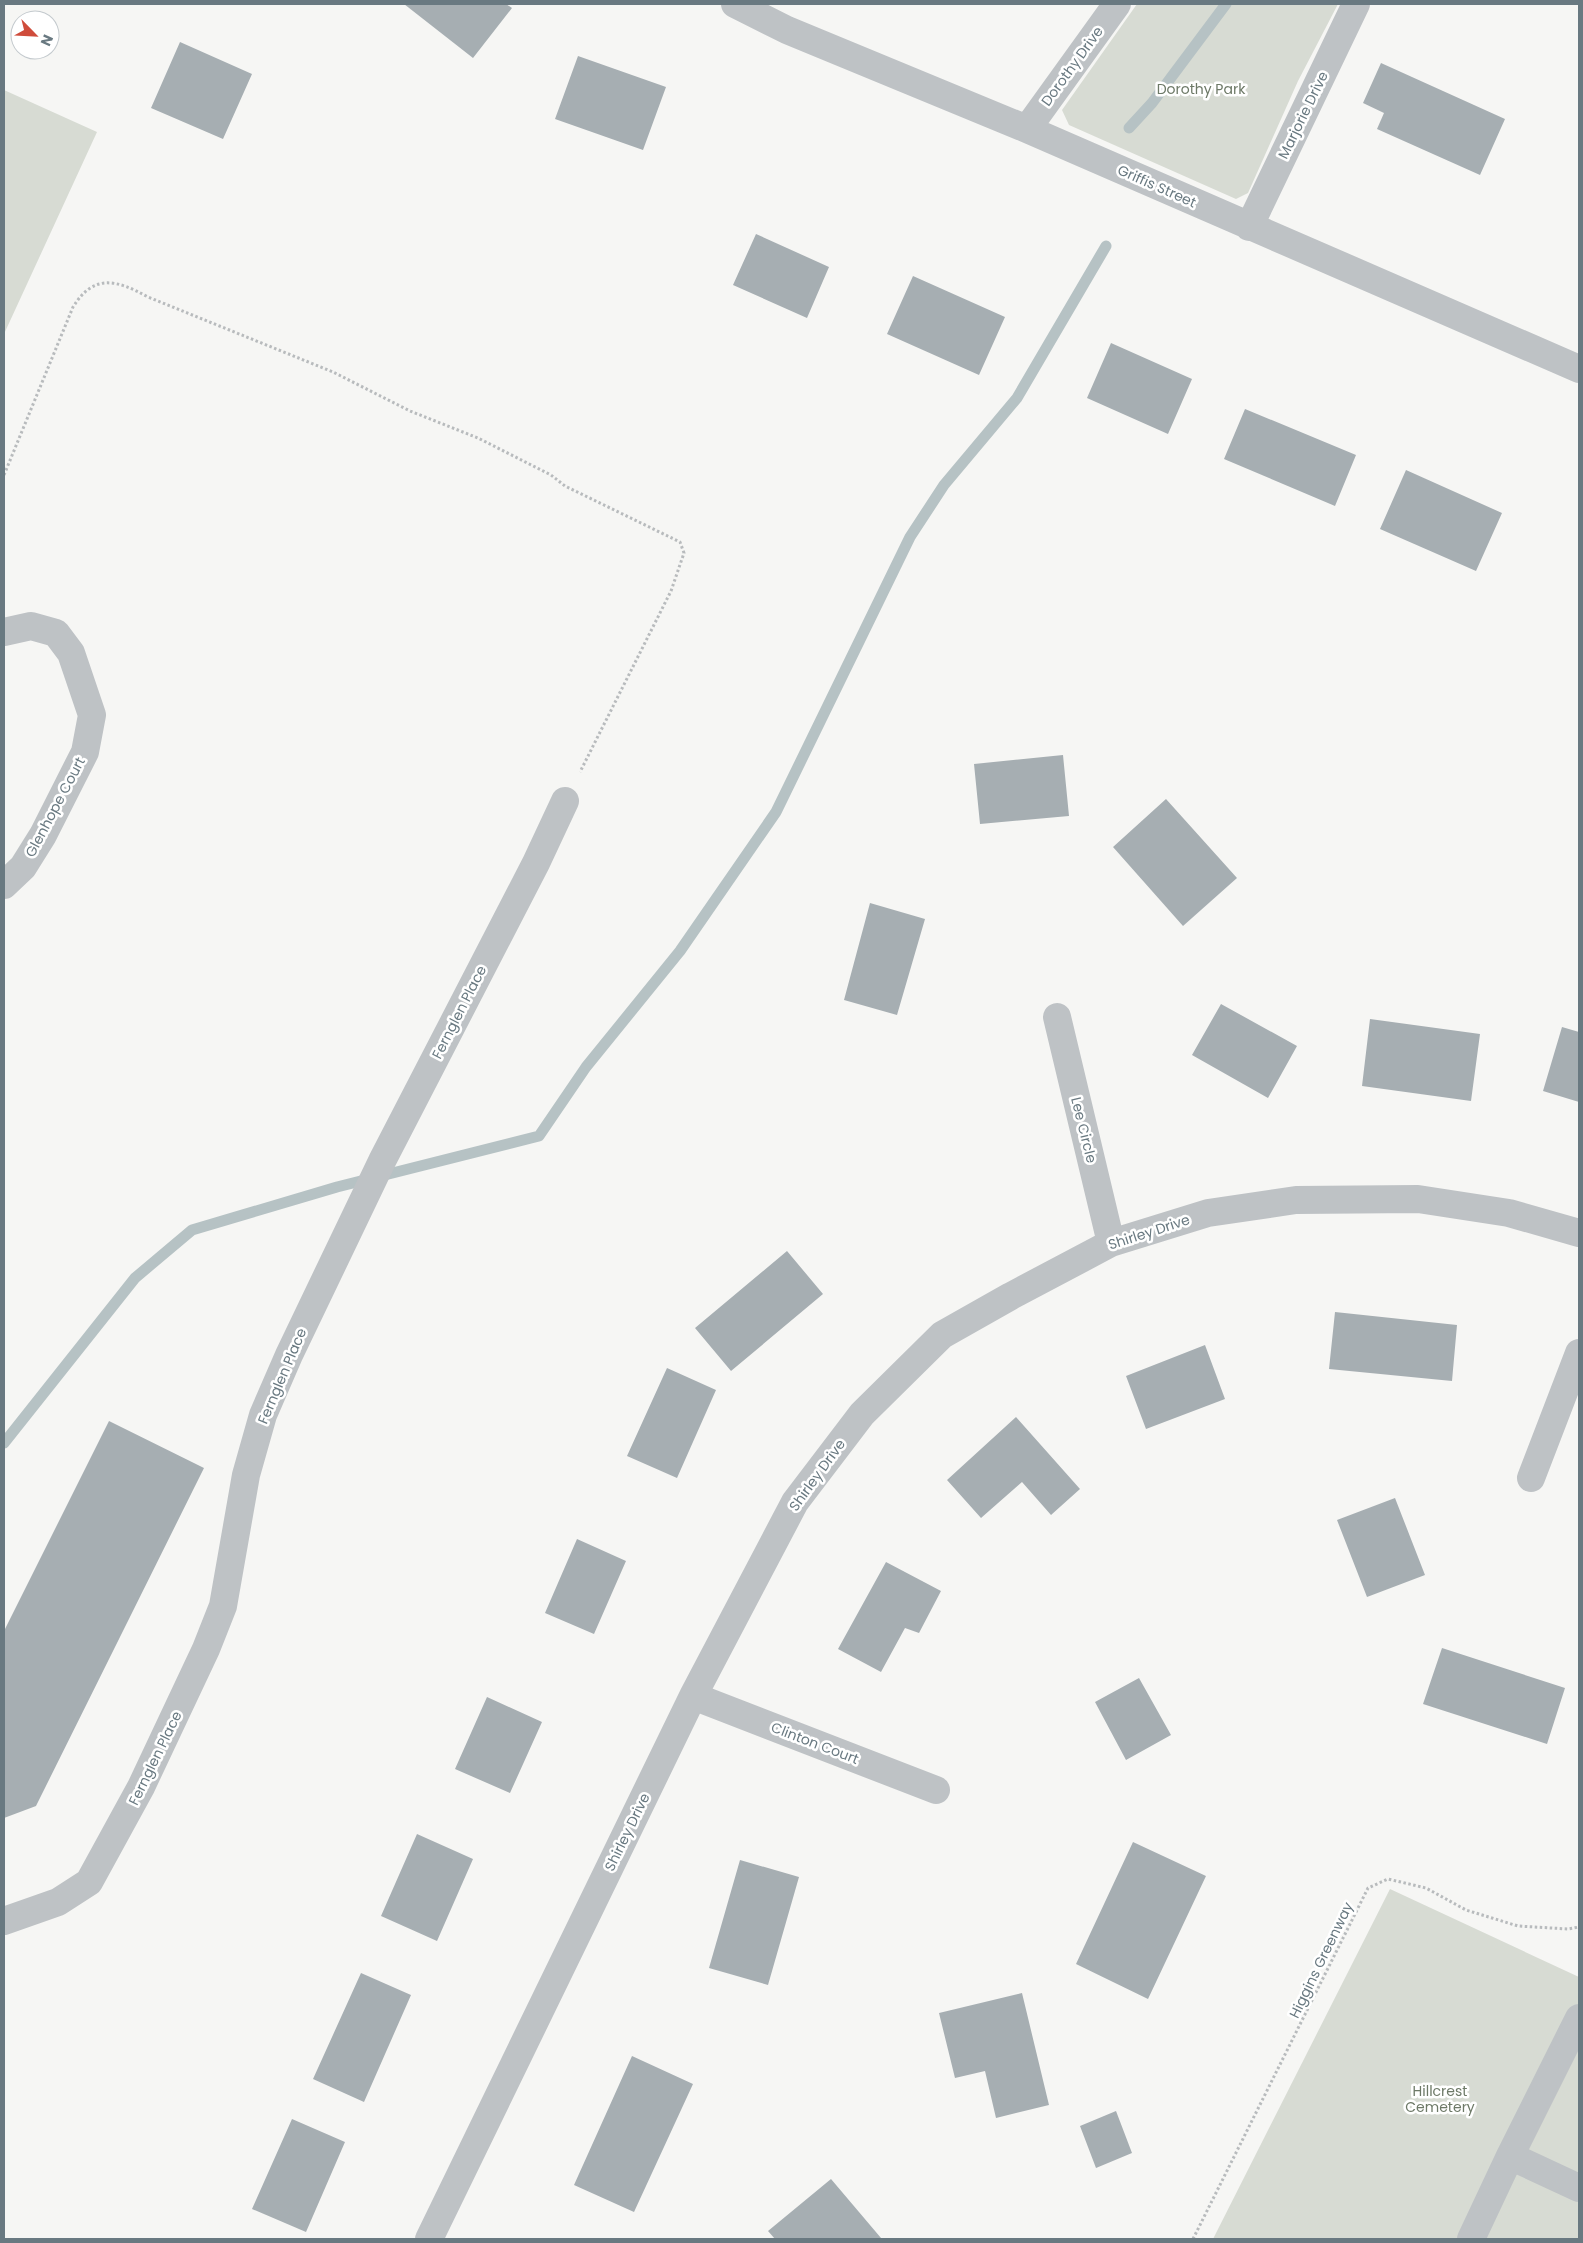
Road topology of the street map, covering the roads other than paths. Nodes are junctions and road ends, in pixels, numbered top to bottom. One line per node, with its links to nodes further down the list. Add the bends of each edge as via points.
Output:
1 (735, 4): 4 (street, Griffis Street, via 787,30)
2 (1118, 4): 4 (street, Dorothy Drive)
3 (1356, 4): 5 (street, Marjorie Drive)
4 (1027, 129): 5 (street, Griffis Street)
5 (1249, 227): 6 (street, Griffis Street)
6 (1579, 369)
7 (4, 632): 9 (street, Glenhope Court, via 31,626 56,633 71,653 92,715 85,752 43,835 23,867)
8 (565, 802): 17 (street, Fernglen Place, via 382,1161 263,1415 246,1475 223,1606 141,1787 89,1882 58,1902)
9 (4, 885)
10 (1057, 1017): 12 (street, Lee Circle)
11 (1579, 1233): 12 (street, Shirley Drive, via 1509,1213 1418,1199 1296,1200 1208,1213)
12 (1111, 1243): 15 (street, Shirley Drive, via 942,1336 862,1414 795,1502)
13 (1579, 1353): 14 (street)
14 (1531, 1478)
15 (693, 1696): 16 (street, Clinton Court); 21 (street, Shirley Drive)
16 (936, 1790)
17 (4, 1922)
18 (1579, 2018): 19 (street)
19 (1510, 2156): 20 (street); 22 (street)
20 (1579, 2188)
21 (429, 2239)
22 (1471, 2239)

